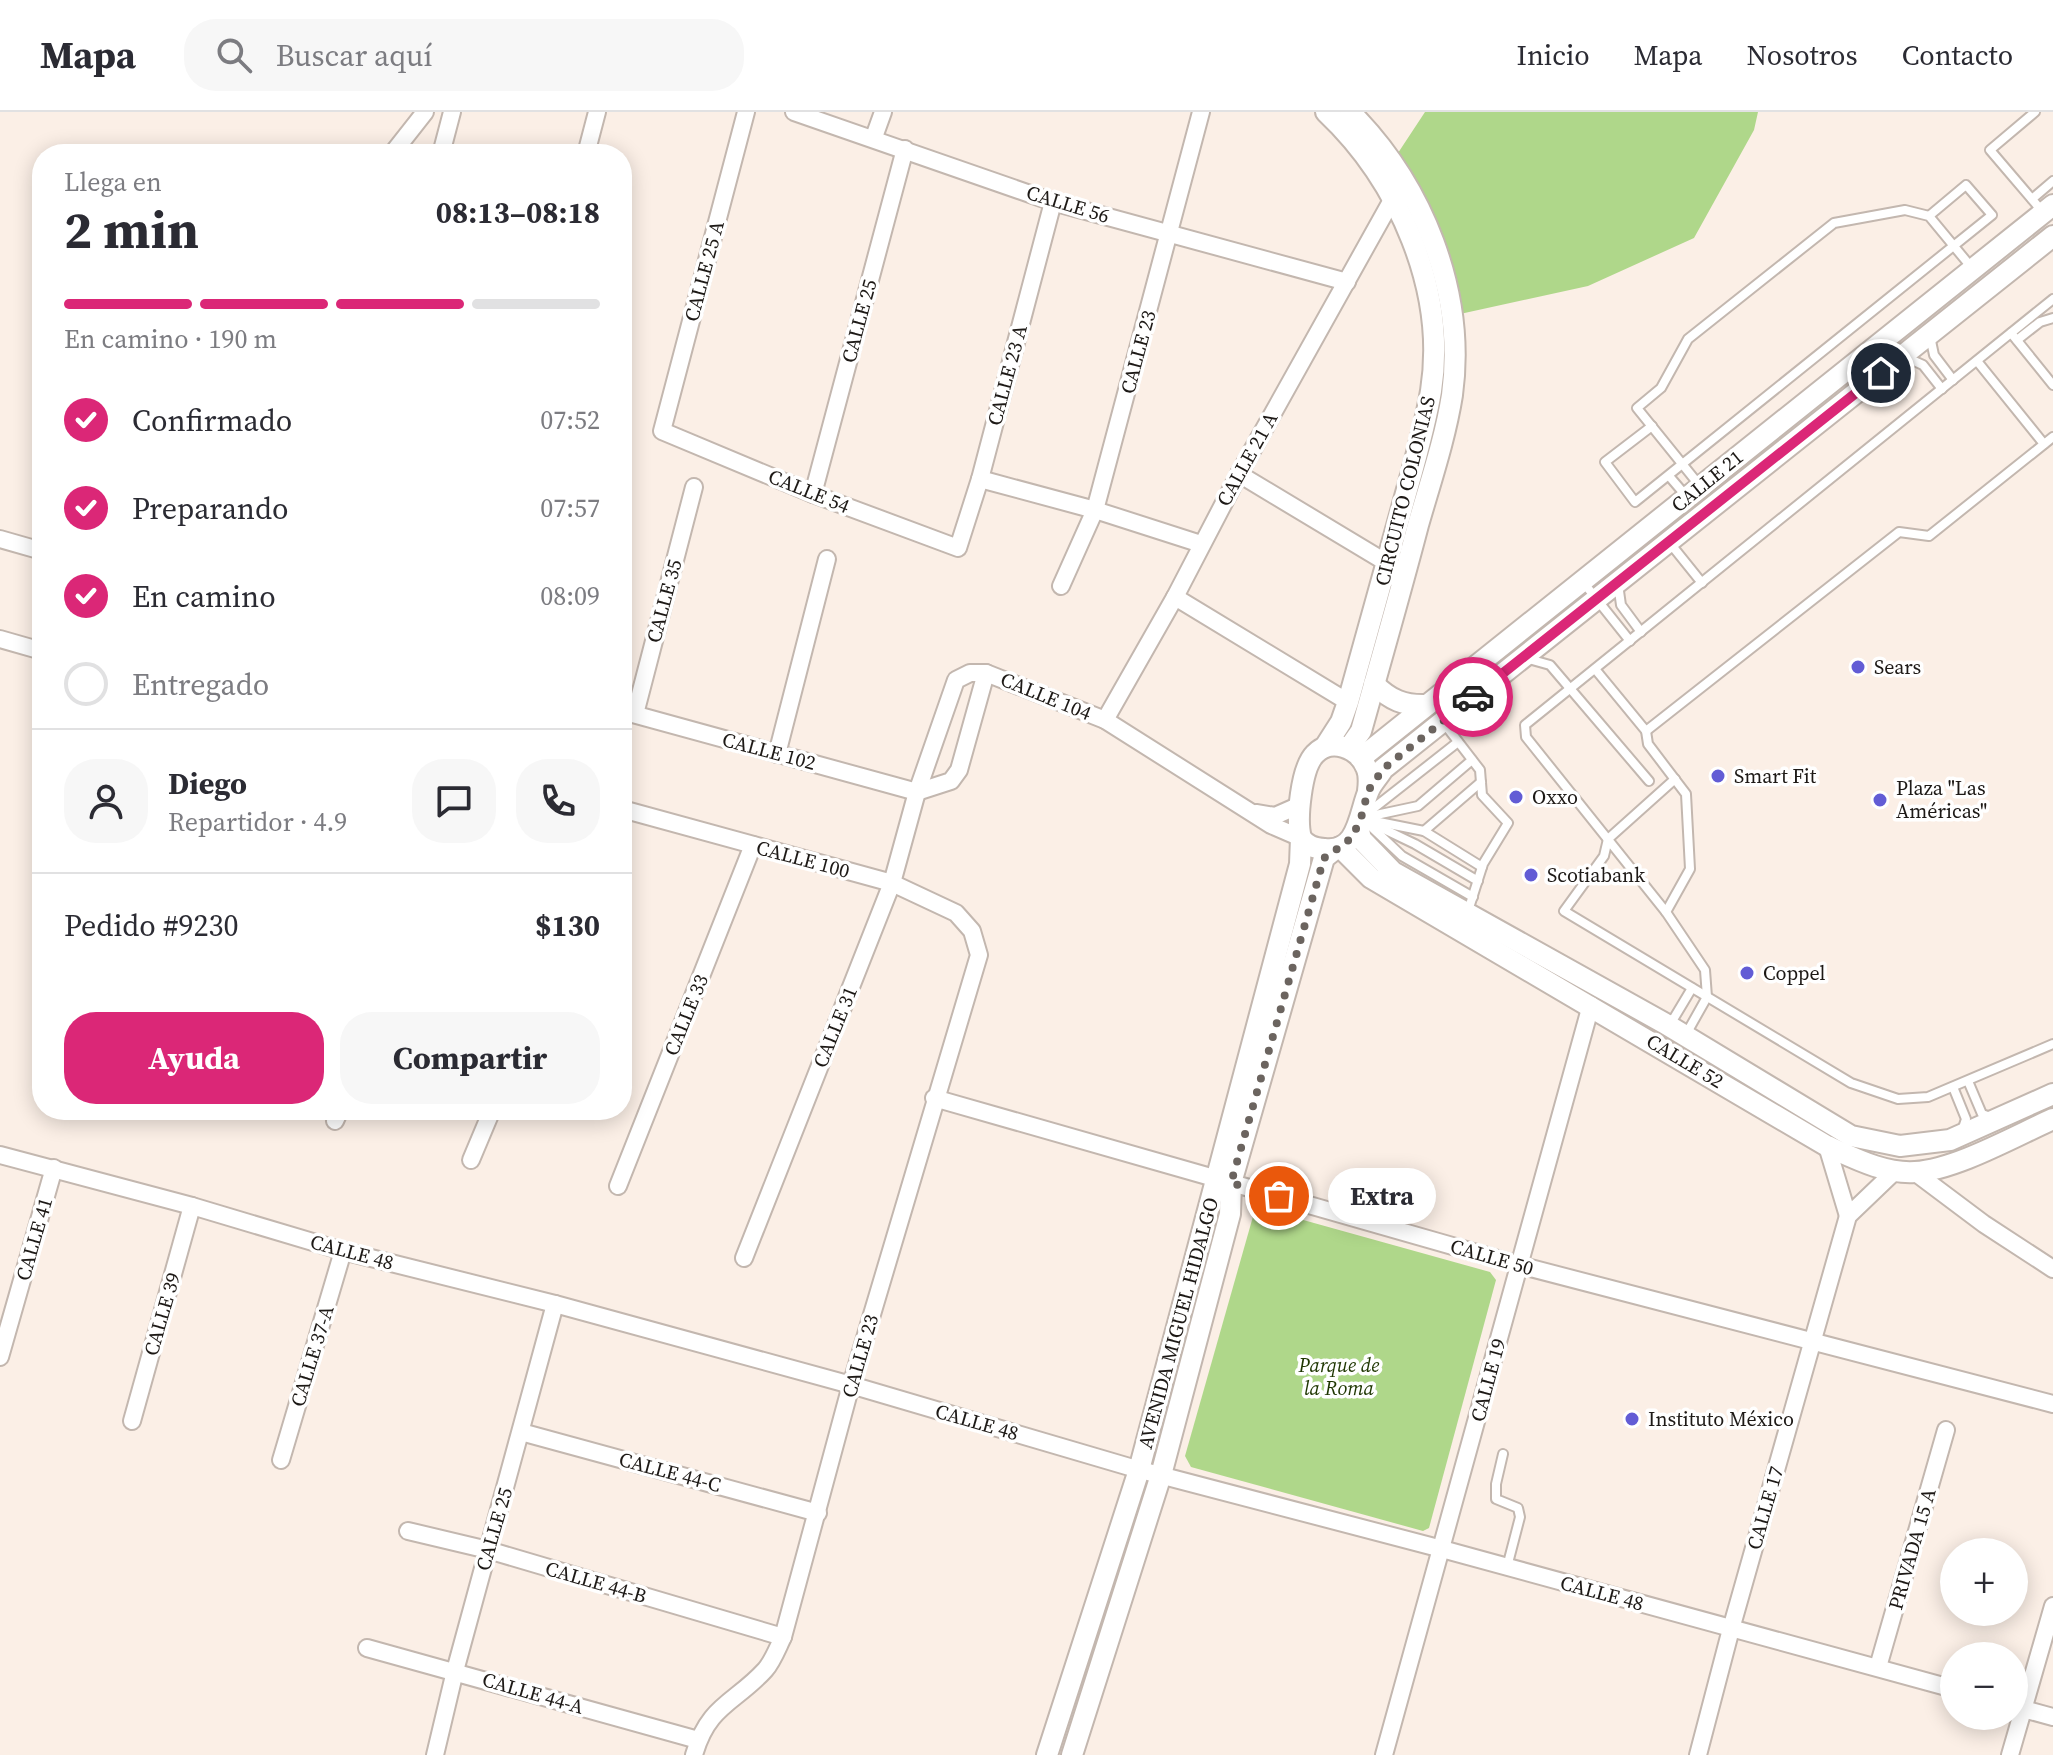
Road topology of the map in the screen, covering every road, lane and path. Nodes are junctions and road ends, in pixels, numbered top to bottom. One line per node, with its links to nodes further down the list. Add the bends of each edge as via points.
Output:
1 (425, 112): 12 (street)
2 (452, 112): 13 (street)
3 (597, 112): 14 (street)
4 (746, 112): 36 (street, CALLE 25 A)
5 (794, 112): 11 (street, CALLE 56)
6 (883, 112): 11 (street)
7 (1201, 112): 21 (street, CALLE 23)
8 (1326, 112): 10 (street, CIRCUITO COLONIAS)
9 (2035, 112): 19 (lane, via 1990,150)
10 (1355, 124): 17 (street, CIRCUITO COLONIAS); 55 (street, CIRCUITO COLONIAS, via 1413,195 1436,246 1451,301 1452,395)
11 (874, 137): 15 (street, CALLE 56)
12 (400, 144)
13 (444, 144)
14 (589, 144)
15 (905, 149): 18 (street, CALLE 56); 47 (street, CALLE 25)
16 (2053, 181): 19 (lane)
17 (1392, 200): 25 (street, CALLE 21 A); 55 (street, CIRCUITO COLONIAS, via 1415,248 1430,302 1433,341 1431,389)
18 (1053, 202): 21 (street, CALLE 56); 44 (street, CALLE 23 A)
19 (2043, 206): 24 (street, CALLE 21)
20 (1929, 216): 23 (lane); 23 (lane, via 1966,185 1992,215); 35 (lane, via 1905,210 1834,223 1688,339 1661,388 1637,408)
21 (1170, 233): 25 (street, CALLE 56); 48 (street, CALLE 23)
22 (2053, 236): 28 (street, CALLE 21)
23 (1954, 247): 24 (lane); 41 (lane)
24 (1973, 269): 38 (street, CALLE 21)
25 (1347, 282): 42 (street, CALLE 21 A)
26 (2053, 299): 29 (lane)
27 (2053, 318): 29 (lane)
28 (1930, 334): 30 (street, CALLE 21); 32 (lane, via 1934,355)
29 (2014, 336): 31 (lane); 33 (lane)
30 (1902, 356): 34 (lane, via 1923,365); 40 (street, CALLE 21)
31 (1977, 361): 32 (lane); 39 (lane)
32 (1953, 380): 34 (lane)
33 (2053, 385)
34 (1942, 389): 58 (lane)
35 (1652, 426): 41 (lane); 43 (lane, via 1605,462 1635,502)
36 (662, 431): 47 (street, CALLE 54)
37 (2053, 437): 39 (lane)
38 (1757, 441): 40 (street); 46 (street, CALLE 21)
39 (2044, 444): 77 (lane, via 1929,536 1899,532)
40 (1772, 459): 50 (street, CALLE 21)
41 (1683, 465): 43 (lane); 46 (lane)
42 (1239, 474): 51 (street, CALLE 21 A); 55 (street)
43 (1669, 476): 46 (lane)
44 (980, 479): 48 (street); 53 (street, CALLE 23 A)
45 (694, 487): 71 (street, CALLE 35)
46 (1694, 492): 56 (street, CALLE 21)
47 (813, 494): 53 (street, CALLE 54)
48 (1095, 510): 51 (street); 59 (street, CALLE 23)
49 (0, 539): 52 (street)
50 (1669, 541): 57 (street, CALLE 21); 58 (lane)
51 (1201, 544): 60 (street, CALLE 21 A)
52 (32, 547)
53 (958, 548)
54 (827, 559): 81 (street)
55 (1396, 569): 69 (street, CIRCUITO COLONIAS); 72 (street, CIRCUITO COLONIAS)
56 (1582, 581): 61 (lane); 73 (street, CALLE 21)
57 (1618, 582): 61 (street, CALLE 21); 62 (lane, via 1621,605)
58 (1702, 583): 62 (lane)
59 (1061, 586)
60 (1175, 597): 72 (street); 75 (street, CALLE 21 A)
61 (1596, 599): 64 (lane); 66 (street, CALLE 21)
62 (1641, 632): 64 (lane)
63 (0, 639): 65 (street)
64 (1630, 641): 67 (lane)
65 (32, 648)
66 (1523, 658): 70 (lane, via 1550,665); 76 (street, CALLE 21)
67 (1595, 669): 70 (lane); 77 (lane)
68 (986, 673): 75 (street, CALLE 104); 87 (street, CALLE 104, via 959,770 951,781); 87 (street, CALLE 104, via 956,680)
69 (1374, 684): 73 (street, via 1393,700); 80 (street, CIRCUITO COLONIAS)
70 (1570, 689): 84 (lane); 94 (lane, via 1525,725 1526,737)
71 (632, 699)
72 (1348, 702): 79 (street, CIRCUITO COLONIAS)
73 (1427, 705): 80 (street, CALLE 21)
74 (632, 714): 81 (street, CALLE 102)
75 (1105, 720): 90 (street)
76 (1443, 722): 78 (lane); 86 (street, CALLE 21, via 1383,769)
77 (1646, 731): 83 (lane, via 1648,744)
78 (1458, 742): 82 (lane); 91 (lane)
79 (1325, 747): 80 (street); 88 (street, via 1309,763)
80 (1355, 753): 86 (street, via 1369,775)
81 (777, 754): 87 (street, CALLE 102)
82 (1472, 760): 85 (lane); 91 (lane, via 1418,806)
83 (1675, 779): 94 (lane); 101 (lane, via 1686,794 1690,869)
84 (1649, 781)
85 (1481, 782): 92 (lane); 97 (lane, via 1482,795 1508,823)
86 (1368, 791): 91 (street)
87 (917, 792): 99 (street, CALLE 31)
88 (1300, 805): 90 (street, via 1275,816); 93 (street)
89 (632, 812): 95 (street, CALLE 100)
90 (1254, 813): 93 (street)
91 (1360, 822): 92 (lane); 96 (street); 98 (lane, via 1415,844); 100 (street, CALLE 52, via 1361,839 1393,872)
92 (1424, 831): 97 (lane)
93 (1301, 838): 96 (street, via 1313,847); 122 (street, AVENIDA MIGUEL HIDALGO, via 1302,856)
94 (1608, 839): 101 (lane); 103 (lane, via 1604,856 1564,911)
95 (753, 845): 99 (street, CALLE 100); 123 (street, CALLE 33)
96 (1337, 849): 100 (street, CALLE 52, via 1371,878); 122 (street, AVENIDA MIGUEL HIDALGO, via 1324,858)
97 (1482, 867): 98 (lane)
98 (1478, 881): 100 (lane)
99 (892, 883): 102 (street, CALLE 100, via 956,913); 127 (street, CALLE 31)
100 (1466, 912): 105 (street, CALLE 52); 106 (street, CALLE 52)
101 (1666, 912): 104 (lane, via 1705,970)
102 (972, 931): 112 (street, CALLE 23, via 979,955)
103 (1692, 988): 104 (lane); 106 (lane, via 1674,1018)
104 (1707, 997): 107 (lane, via 1689,1029); 110 (lane, via 1874,1092 1898,1099 1928,1097)
105 (1591, 1005): 117 (street, CALLE 52); 128 (street, CALLE 19)
106 (1664, 1023): 107 (street, CALLE 52)
107 (1692, 1040): 116 (street, CALLE 52, via 1851,1136 1900,1146)
108 (2053, 1044): 109 (lane)
109 (1968, 1081): 110 (lane); 115 (lane, via 1982,1114)
110 (1953, 1087): 116 (lane, via 1966,1119)
111 (2053, 1094): 115 (street, CALLE 52)
112 (934, 1098): 122 (street, CALLE 50); 133 (street, CALLE 23)
113 (2053, 1119): 121 (street, via 1953,1163)
114 (488, 1120): 119 (street)
115 (1997, 1120): 116 (street, CALLE 52)
116 (1961, 1136)
117 (1827, 1146): 121 (street, CALLE 52, via 1863,1163); 125 (street)
118 (0, 1155): 120 (street, CALLE 48)
119 (471, 1160)
120 (54, 1168): 124 (street, CALLE 48); 132 (street, CALLE 41)
121 (1905, 1172): 125 (street); 129 (street)
122 (1224, 1181): 128 (street, CALLE 50); 140 (street, AVENIDA MIGUEL HIDALGO); 141 (street, AVENIDA MIGUEL HIDALGO, via 1230,1214)
123 (618, 1186)
124 (192, 1206): 126 (street, CALLE 48); 135 (street, CALLE 39)
125 (1848, 1216): 131 (street, CALLE 17)
126 (343, 1251): 130 (street, CALLE 48); 139 (street, CALLE 37-A)
127 (744, 1258)
128 (1519, 1265): 131 (street, CALLE 50); 144 (street, CALLE 19)
129 (2053, 1269)
130 (555, 1304): 133 (street, CALLE 48); 137 (street, CALLE 25)
131 (1814, 1340): 134 (street, CALLE 50); 148 (street, CALLE 17)
132 (0, 1357)
133 (851, 1385): 140 (street, CALLE 48); 142 (street, CALLE 23)
134 (2053, 1404)
135 (132, 1421)
136 (1946, 1430): 151 (street, PRIVADA 15 A)
137 (521, 1432): 142 (street, CALLE 44-C); 145 (street, CALLE 25)
138 (1503, 1454): 146 (lane, via 1496,1499 1518,1508 1520,1517)
139 (281, 1460)
140 (1139, 1470): 141 (street, CALLE 48); 160 (street, AVENIDA MIGUEL HIDALGO)
141 (1161, 1475): 144 (street, CALLE 48); 161 (street, AVENIDA MIGUEL HIDALGO)
142 (818, 1513): 149 (street, CALLE 23)
143 (408, 1531): 145 (street, CALLE 44-B)
144 (1442, 1549): 146 (street, CALLE 48); 162 (street, CALLE 19)
145 (488, 1550): 149 (street, CALLE 44-B); 152 (street, CALLE 25)
146 (1507, 1567): 148 (street, CALLE 48)
147 (2053, 1606): 153 (street)
148 (1731, 1629): 151 (street, CALLE 48); 163 (street, CALLE 17)
149 (783, 1637): 158 (street, CALLE 23, via 766,1669 716,1711)
150 (367, 1648): 152 (street, CALLE 44-A)
151 (1878, 1667): 154 (street, CALLE 48)
152 (455, 1671): 158 (street, CALLE 44-A); 159 (street, CALLE 25)
153 (2028, 1681)
154 (1940, 1685)
155 (2028, 1710): 156 (street)
156 (2053, 1717)
157 (2015, 1730): 164 (street)
158 (696, 1747)
159 (435, 1755)
160 (1047, 1755)
161 (1072, 1755)
162 (1384, 1755)
163 (1698, 1755)
164 (2010, 1755)

